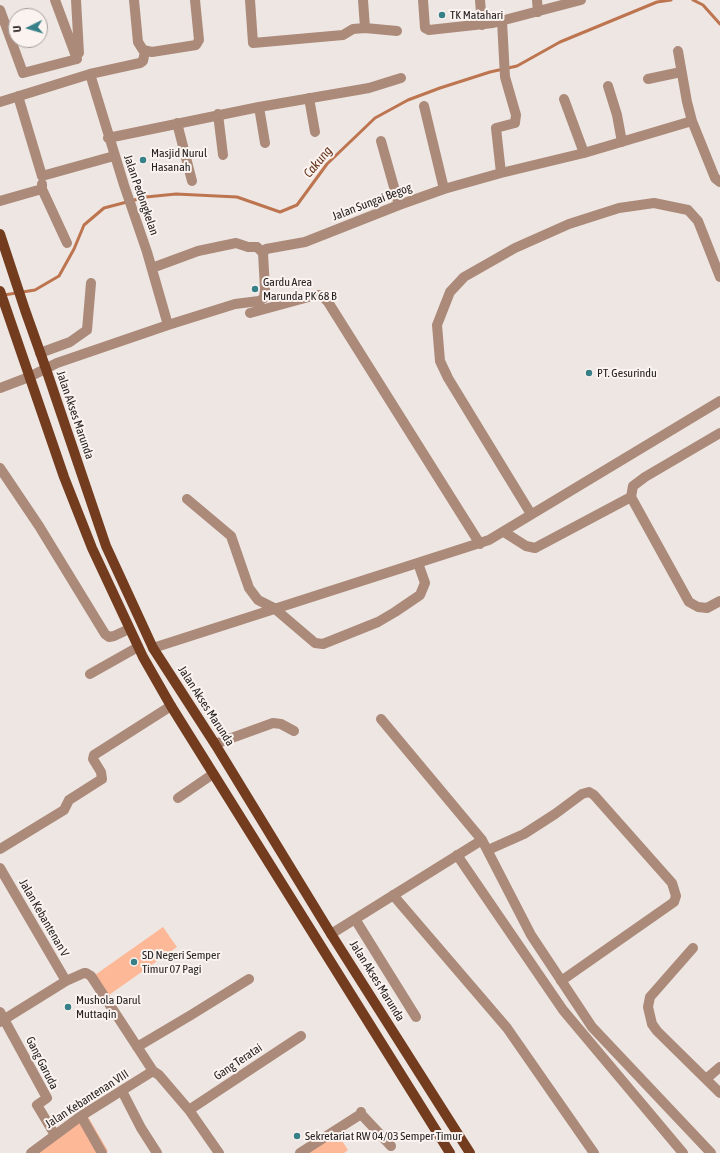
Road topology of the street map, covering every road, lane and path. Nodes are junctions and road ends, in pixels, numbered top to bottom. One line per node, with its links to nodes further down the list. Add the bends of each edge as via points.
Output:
1 (55, 0): 19 (street)
2 (76, 0): 19 (street, via 79,55)
3 (134, 0): 4 (street, via 138,42 143,50 152,52 196,45 199,40)
4 (195, 0)
5 (250, 0): 15 (street, via 253,43 343,35 353,29)
6 (363, 0): 15 (street)
7 (422, 0): 14 (street, via 427,30)
8 (480, 0): 14 (street)
9 (537, 0): 12 (street)
10 (581, 0): 12 (street)
11 (0, 10): 19 (street, via 23,73)
12 (538, 12): 13 (street)
13 (502, 21): 14 (street); 42 (street, via 506,77 516,114 515,123 496,128)
14 (482, 25)
15 (365, 28): 16 (street)
16 (397, 31)
17 (678, 51): 20 (street)
18 (144, 56): 21 (street, via 140,63)
19 (77, 59)
20 (681, 72): 23 (street); 32 (street)
21 (90, 74): 25 (street); 35 (street, Jalan Pedongkelan)
22 (401, 78): 26 (street, via 369,88)
23 (648, 79)
24 (608, 86): 37 (street)
25 (18, 96): 28 (street); 43 (street)
26 (309, 98): 30 (street); 34 (street)
27 (564, 99): 39 (street)
28 (0, 102)
29 (424, 106): 47 (street)
30 (259, 107): 31 (street); 38 (street)
31 (218, 114): 33 (street); 40 (street)
32 (692, 121): 37 (street, Jalan Sungai Begog); 45 (street, via 715,178)
33 (177, 123): 35 (street); 44 (street)
34 (315, 132)
35 (108, 138): 41 (street, Jalan Pedongkelan)
36 (381, 141): 49 (street)
37 (622, 142): 39 (street, Jalan Sungai Begog)
38 (265, 143)
39 (584, 153): 42 (street, Jalan Sungai Begog)
40 (223, 155)
41 (114, 156): 43 (street); 53 (street, Jalan Pedongkelan)
42 (501, 173): 47 (street, Jalan Sungai Begog)
43 (42, 176): 46 (street)
44 (192, 181)
45 (720, 182)
46 (42, 189): 48 (street); 51 (street)
47 (444, 189): 49 (street, Jalan Sungai Begog)
48 (0, 201)
49 (399, 205): 52 (street, Jalan Sungai Begog, via 305,242 266,249)
50 (0, 234): 59 (main road, Jalan Akses Marunda)
51 (66, 243)
52 (263, 253): 53 (street, via 257,247 236,243 198,251); 58 (street, via 264,298 235,304)
53 (152, 268): 58 (street, Jalan Pedongkelan)
54 (720, 277): 68 (street, via 698,221 688,210 654,203 619,208 569,224 515,248 464,277 450,292 437,326 440,361)
55 (91, 284): 59 (street, via 86,330 70,342)
56 (0, 291): 61 (main road)
57 (250, 313): 70 (street, via 316,295 321,295 328,302)
58 (168, 325): 60 (street)
59 (40, 353): 60 (main road, Jalan Akses Marunda)
60 (46, 369): 61 (street); 76 (main road, Jalan Akses Marunda, via 106,546)
61 (29, 377): 62 (street); 74 (main road, via 86,534)
62 (0, 388)
63 (720, 401): 68 (street)
64 (720, 433): 66 (street, via 645,477 633,486)
65 (0, 468): 74 (street, via 105,634 109,637 114,636)
66 (631, 497): 69 (street, via 535,548 526,546); 72 (street, via 689,602 707,608)
67 (187, 499): 73 (street, via 231,536 249,588 258,600)
68 (531, 514): 69 (street)
69 (504, 532): 70 (street)
70 (480, 544): 71 (street)
71 (418, 563): 73 (street); 73 (street, via 425,583 420,595 378,622 323,644 315,643)
72 (720, 601)
73 (274, 608): 76 (street)
74 (129, 629): 75 (main road)
75 (138, 647): 77 (street); 78 (main road)
76 (153, 648): 81 (main road, Jalan Akses Marunda)
77 (90, 674)
78 (171, 706): 82 (main road); 85 (street, via 94,755 93,759 102,779 69,800 64,810)
79 (381, 718): 84 (street)
80 (294, 731): 81 (street, via 273,723)
81 (215, 744): 91 (main road, Jalan Akses Marunda)
82 (213, 774): 83 (street); 114 (main road)
83 (178, 798)
84 (482, 840): 86 (street); 87 (street)
85 (0, 849)
86 (488, 850): 94 (street, via 531,935); 94 (street, via 524,834 582,794 589,792 672,883 676,896 674,902)
87 (457, 855): 89 (street); 117 (street, via 563,1010)
88 (0, 868): 95 (street, Jalan Kebantenan V)
89 (393, 895): 90 (street); 116 (street, via 507,1028)
90 (355, 919): 91 (street); 96 (street)
91 (331, 934): 115 (main road, Jalan Akses Marunda)
92 (693, 948): 102 (street, via 650,997 648,1008 652,1024 657,1031)
93 (249, 980): 99 (street)
94 (561, 980): 118 (street, via 592,1027)
95 (66, 981): 97 (street); 99 (street, via 84,973 89,974)
96 (416, 1017)
97 (2, 1018): 107 (street, Gang Garuda, via 47,1098 37,1105)
98 (301, 1036): 105 (street, Gang Teratai)
99 (136, 1047): 101 (street)
100 (720, 1067): 102 (street)
101 (156, 1073): 103 (street, Jalan Kebantenan VIII); 105 (street)
102 (706, 1079): 104 (street)
103 (122, 1092): 106 (street, Jalan Kebantenan VIII); 111 (street)
104 (720, 1093)
105 (189, 1110): 112 (street)
106 (81, 1116): 107 (street, Jalan Kebantenan VIII); 110 (street)
107 (56, 1135): 109 (street, Jalan Kebantenan VIII)
108 (391, 1146): 113 (street, via 361,1113)
109 (31, 1153)
110 (102, 1153)
111 (157, 1153)
112 (219, 1153)
113 (300, 1153)
114 (450, 1153)
115 (470, 1153)
116 (594, 1153)
117 (683, 1153)
118 (711, 1153)

